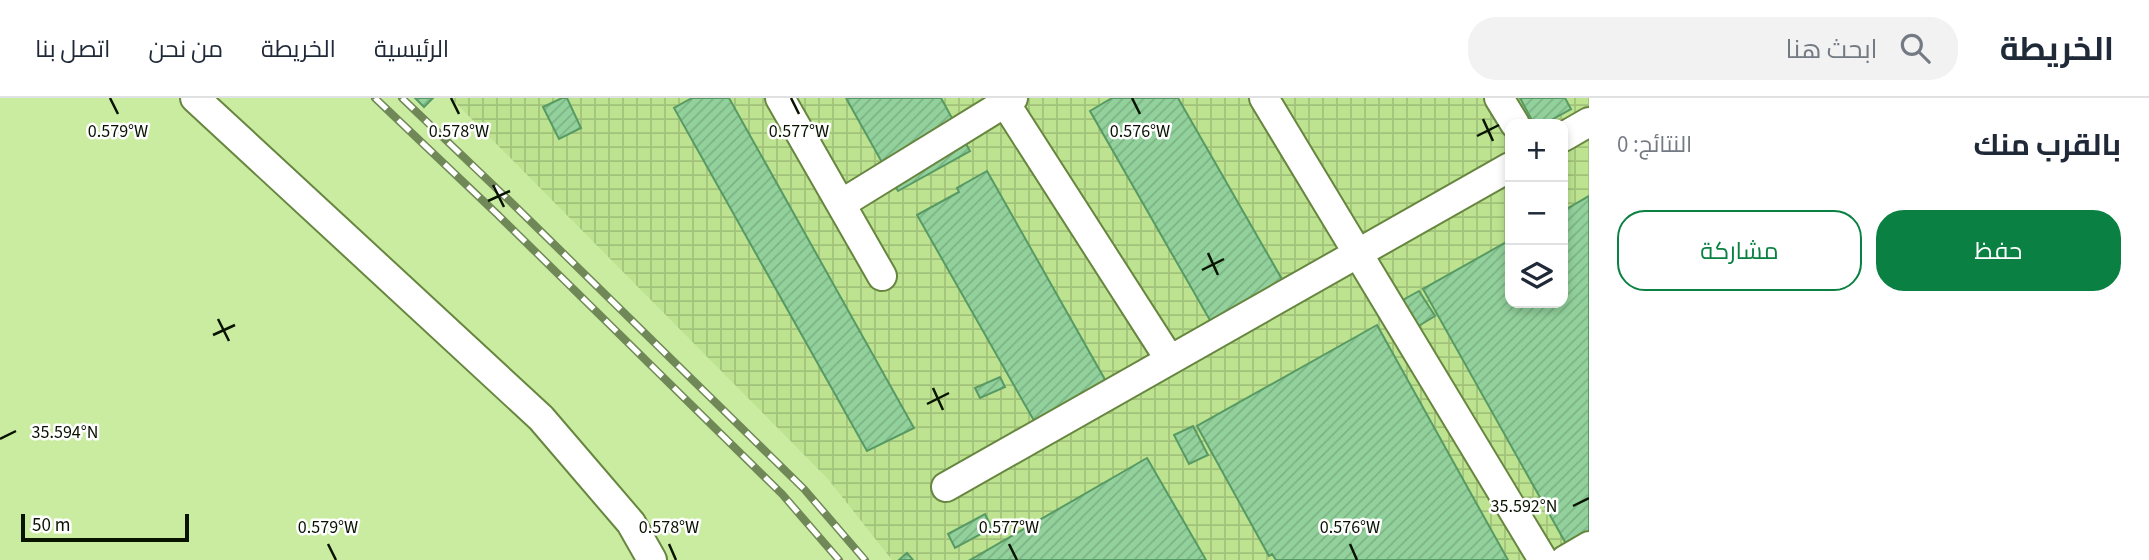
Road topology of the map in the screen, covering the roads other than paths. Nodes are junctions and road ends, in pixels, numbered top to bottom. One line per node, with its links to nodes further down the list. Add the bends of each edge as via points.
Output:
1 (195, 98): 16 (street, via 541,418 631,523)
2 (780, 98): 10 (street)
3 (1264, 98): 11 (street)
4 (1499, 98): 6 (street)
5 (1007, 100): 10 (street); 13 (street)
6 (1512, 119)
7 (1589, 122): 8 (street)
8 (1568, 134)
9 (1505, 170): 11 (street)
10 (841, 204): 12 (street)
11 (1359, 253): 13 (street); 17 (street)
12 (882, 276)
13 (1170, 360): 14 (street)
14 (946, 487)
15 (1589, 546): 18 (street)
16 (652, 560)
17 (1543, 560)
18 (1565, 560)

